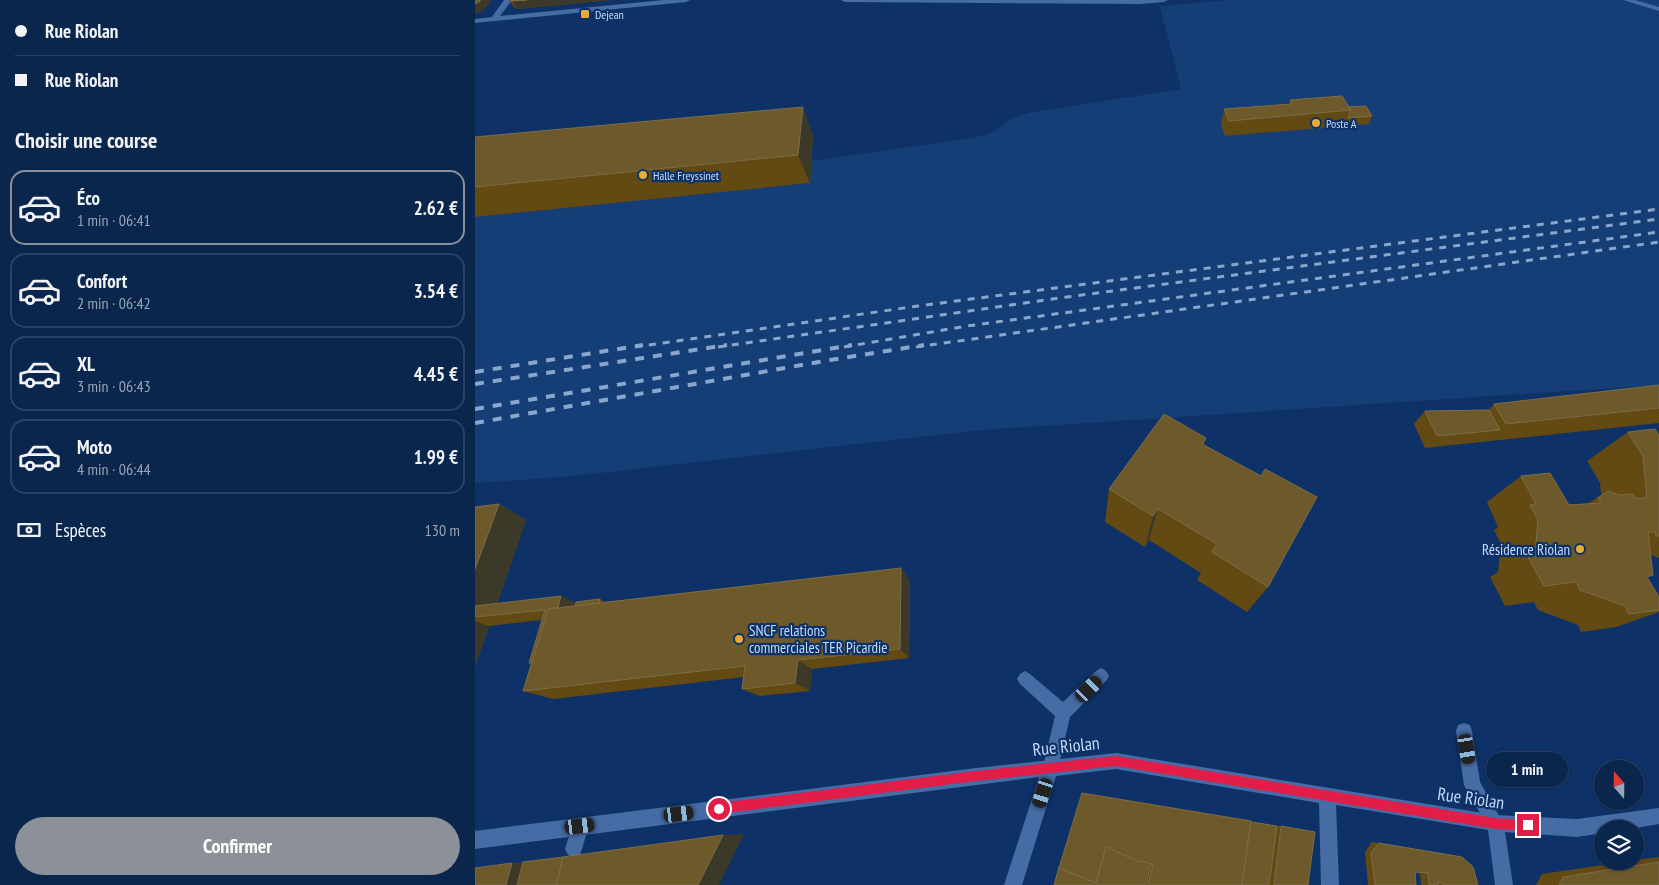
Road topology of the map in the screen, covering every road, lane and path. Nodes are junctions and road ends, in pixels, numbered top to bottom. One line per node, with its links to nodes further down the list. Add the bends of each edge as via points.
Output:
1 (508, 0): 8 (street)
2 (686, 0): 8 (street)
3 (845, 0): 4 (street)
4 (913, 0): 5 (street)
5 (1163, 0)
6 (1627, 0): 7 (street)
7 (1659, 9)
8 (495, 20): 9 (street)
9 (475, 21)
10 (1101, 676): 12 (street)
11 (1025, 680): 12 (street)
12 (1063, 713): 14 (street)
13 (1464, 732): 17 (street, via 1473,785)
14 (1051, 767): 15 (street, Rue Riolan, via 1116,761); 18 (street, Rue Riolan); 21 (street)
15 (1327, 796): 17 (street, Rue Riolan); 22 (street)
16 (1659, 816): 17 (street, Rue Riolan, via 1577,828)
17 (1495, 824): 23 (street)
18 (580, 826): 19 (street, Rue Riolan); 20 (street)
19 (475, 840)
20 (574, 849)
21 (1013, 885)
22 (1330, 885)
23 (1504, 885)

